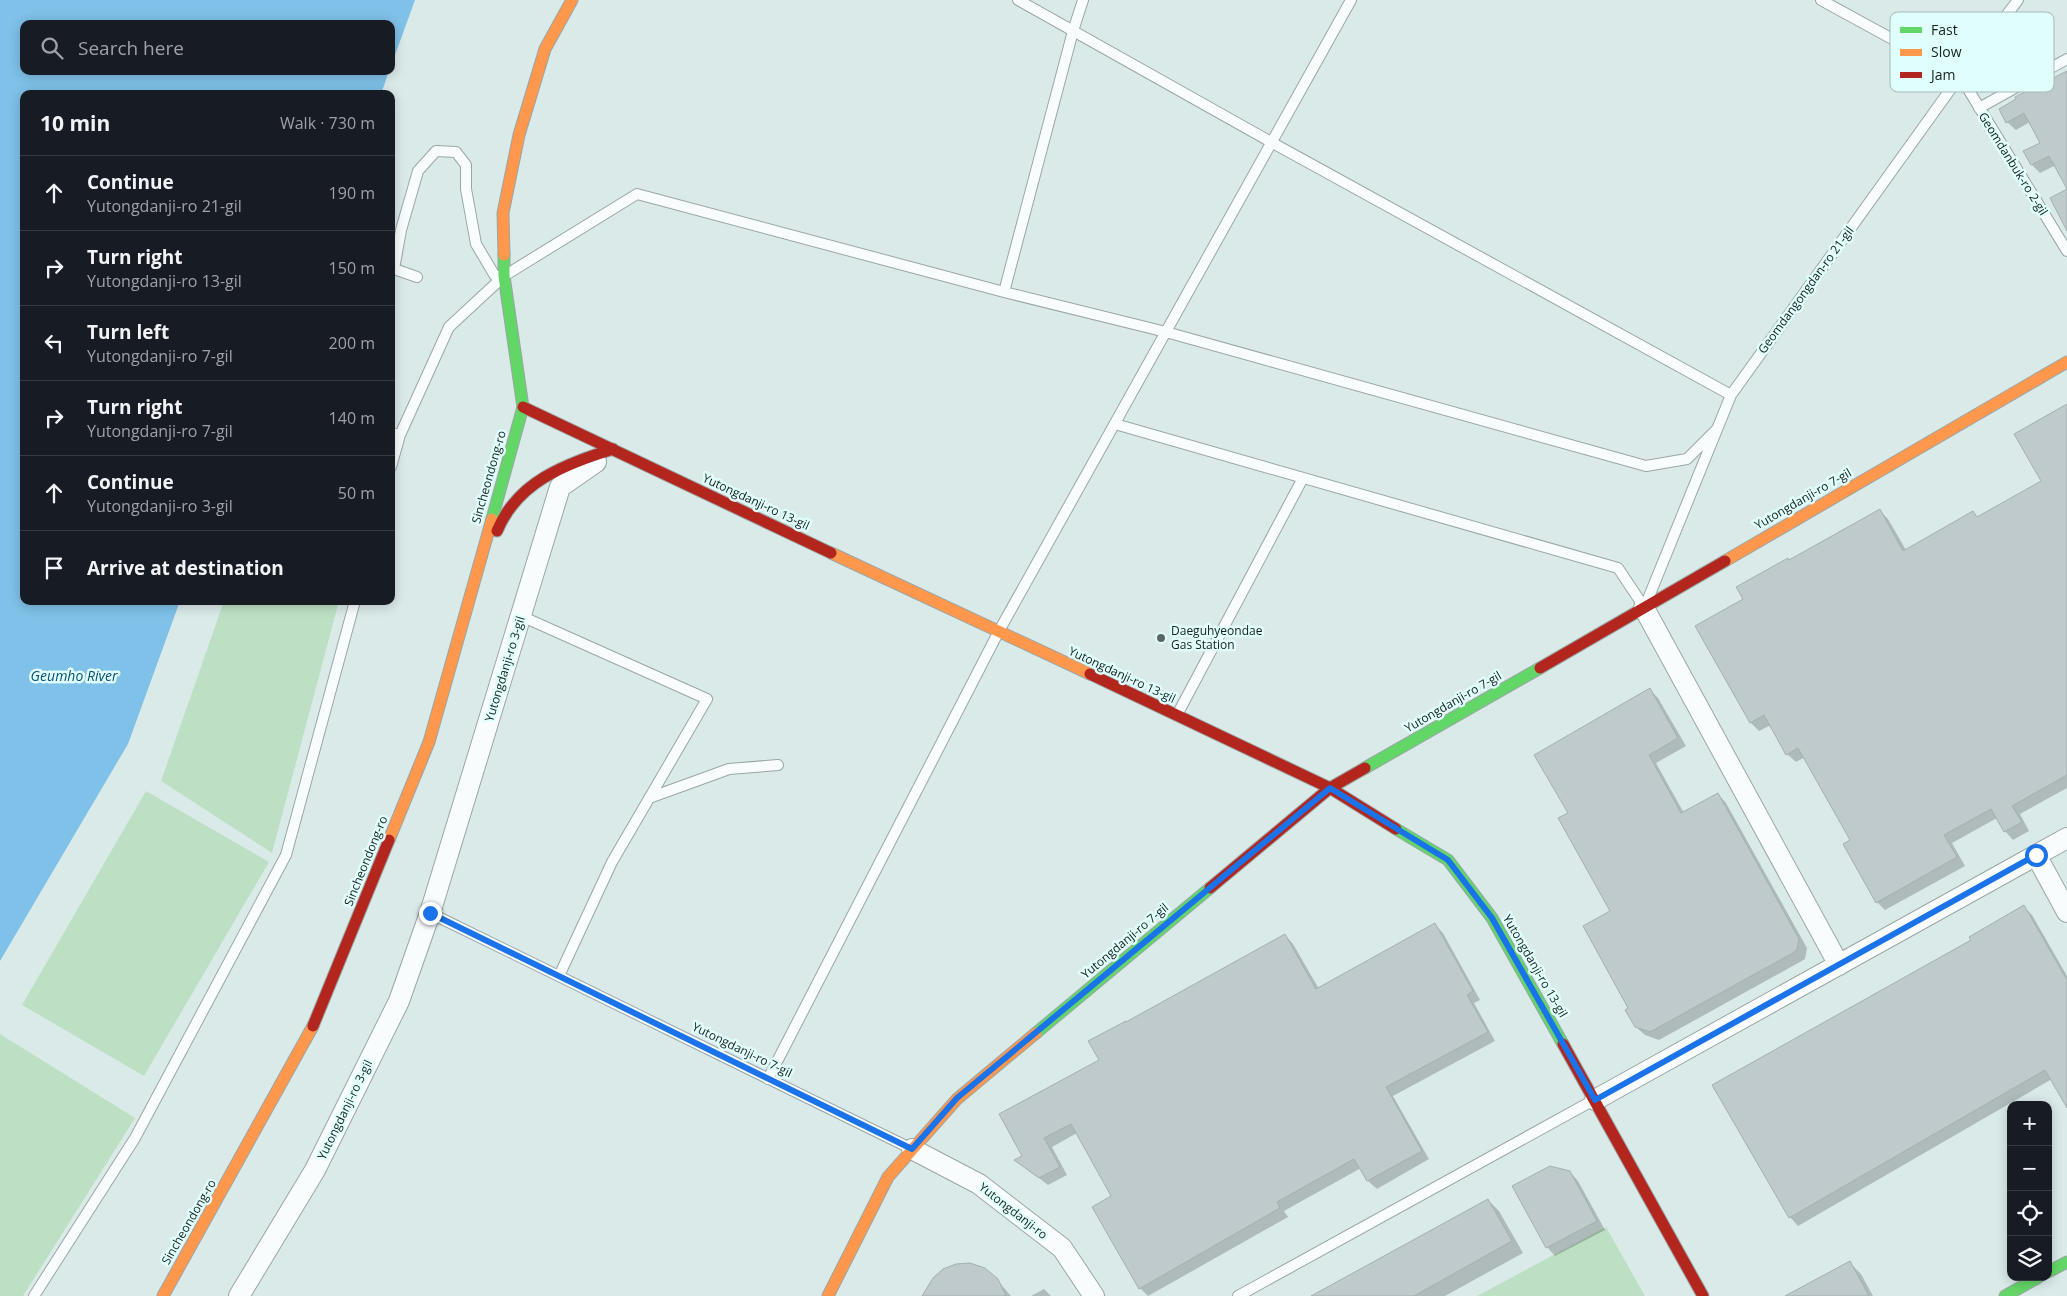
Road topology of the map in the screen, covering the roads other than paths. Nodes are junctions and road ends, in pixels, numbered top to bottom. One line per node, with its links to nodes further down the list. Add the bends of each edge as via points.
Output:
1 (572, 0): 20 (street, via 545,49 519,135 503,213)
2 (1018, 0): 8 (lane)
3 (1083, 0): 8 (lane)
4 (1351, 0): 16 (lane)
5 (1821, 0): 9 (lane)
6 (2018, 0): 7 (lane, Geomdangongdan-ro 21-gil)
7 (2009, 12)
8 (1073, 31): 16 (lane); 22 (lane)
9 (1890, 38)
10 (2067, 58): 11 (lane)
11 (2054, 65)
12 (1949, 92): 25 (lane, Geomdangongdan-ro 21-gil)
13 (1970, 92): 15 (lane, Geomdanbuk-ro 2-gil)
14 (2007, 92): 15 (lane)
15 (1979, 108): 17 (lane, Geomdanbuk-ro 2-gil)
16 (1271, 142): 23 (lane); 25 (lane)
17 (2067, 251)
18 (395, 263): 20 (lane, via 418,171 436,152 456,152 466,165 466,189 476,244 495,276)
19 (395, 269): 21 (lane)
20 (504, 276): 22 (lane, via 637,194); 26 (street); 29 (lane, via 449,327)
21 (416, 277)
22 (1004, 292): 23 (lane)
23 (1166, 332): 27 (lane); 28 (lane, via 1646,466 1687,459)
24 (2067, 362): 34 (street, Yutongdanji-ro 7-gil)
25 (1731, 395): 28 (lane, Geomdangongdan-ro 21-gil)
26 (523, 407): 30 (street, Yutongdanji-ro 13-gil); 32 (street, Sincheondong-ro)
27 (1115, 424): 31 (lane); 36 (lane)
28 (1717, 429): 34 (lane, Geomdangongdan-ro 21-gil)
29 (396, 434)
30 (613, 449): 32 (street, via 574,462 530,486 507,510); 35 (street, Yutongdanji-ro 3-gil, via 560,488); 36 (street, Yutongdanji-ro 13-gil)
31 (1302, 478): 34 (lane, via 1618,568); 37 (lane)
32 (472, 587): 54 (street, Sincheondong-ro, via 429,742 309,1037)
33 (354, 605): 53 (lane, via 286,855 135,1138)
34 (1644, 608): 39 (street, Yutongdanji-ro 7-gil); 45 (street)
35 (521, 616): 40 (lane, via 707,699); 44 (street, Yutongdanji-ro 3-gil)
36 (998, 631): 37 (street, Yutongdanji-ro 13-gil); 47 (lane)
37 (1177, 716): 39 (street, Yutongdanji-ro 13-gil)
38 (778, 765): 40 (lane, via 729,769)
39 (1330, 788): 48 (street, Yutongdanji-ro 13-gil, via 1448,860 1492,918); 49 (street, Yutongdanji-ro 7-gil, via 957,1098)
40 (649, 798): 46 (lane, via 612,862)
41 (2067, 838): 42 (street)
42 (2036, 855): 43 (street); 45 (street)
43 (2067, 912)
44 (430, 913): 46 (lane); 55 (street, Yutongdanji-ro 3-gil, via 399,1001 315,1170)
45 (1839, 965): 48 (street)
46 (559, 976): 47 (lane, Yutongdanji-ro 7-gil)
47 (768, 1079): 49 (lane, Yutongdanji-ro 7-gil)
48 (1595, 1100): 58 (lane); 59 (street, Yutongdanji-ro 13-gil)
49 (912, 1149): 56 (street, Yutongdanji-ro 7-gil, via 888,1177); 57 (street, Yutongdanji-ro, via 979,1184 1062,1248)
50 (2067, 1262): 51 (street)
51 (2052, 1270)
52 (2031, 1281): 60 (street)
53 (34, 1296)
54 (163, 1296)
55 (239, 1296)
56 (828, 1296)
57 (1094, 1296)
58 (1238, 1296)
59 (1703, 1296)
60 (2005, 1296)

